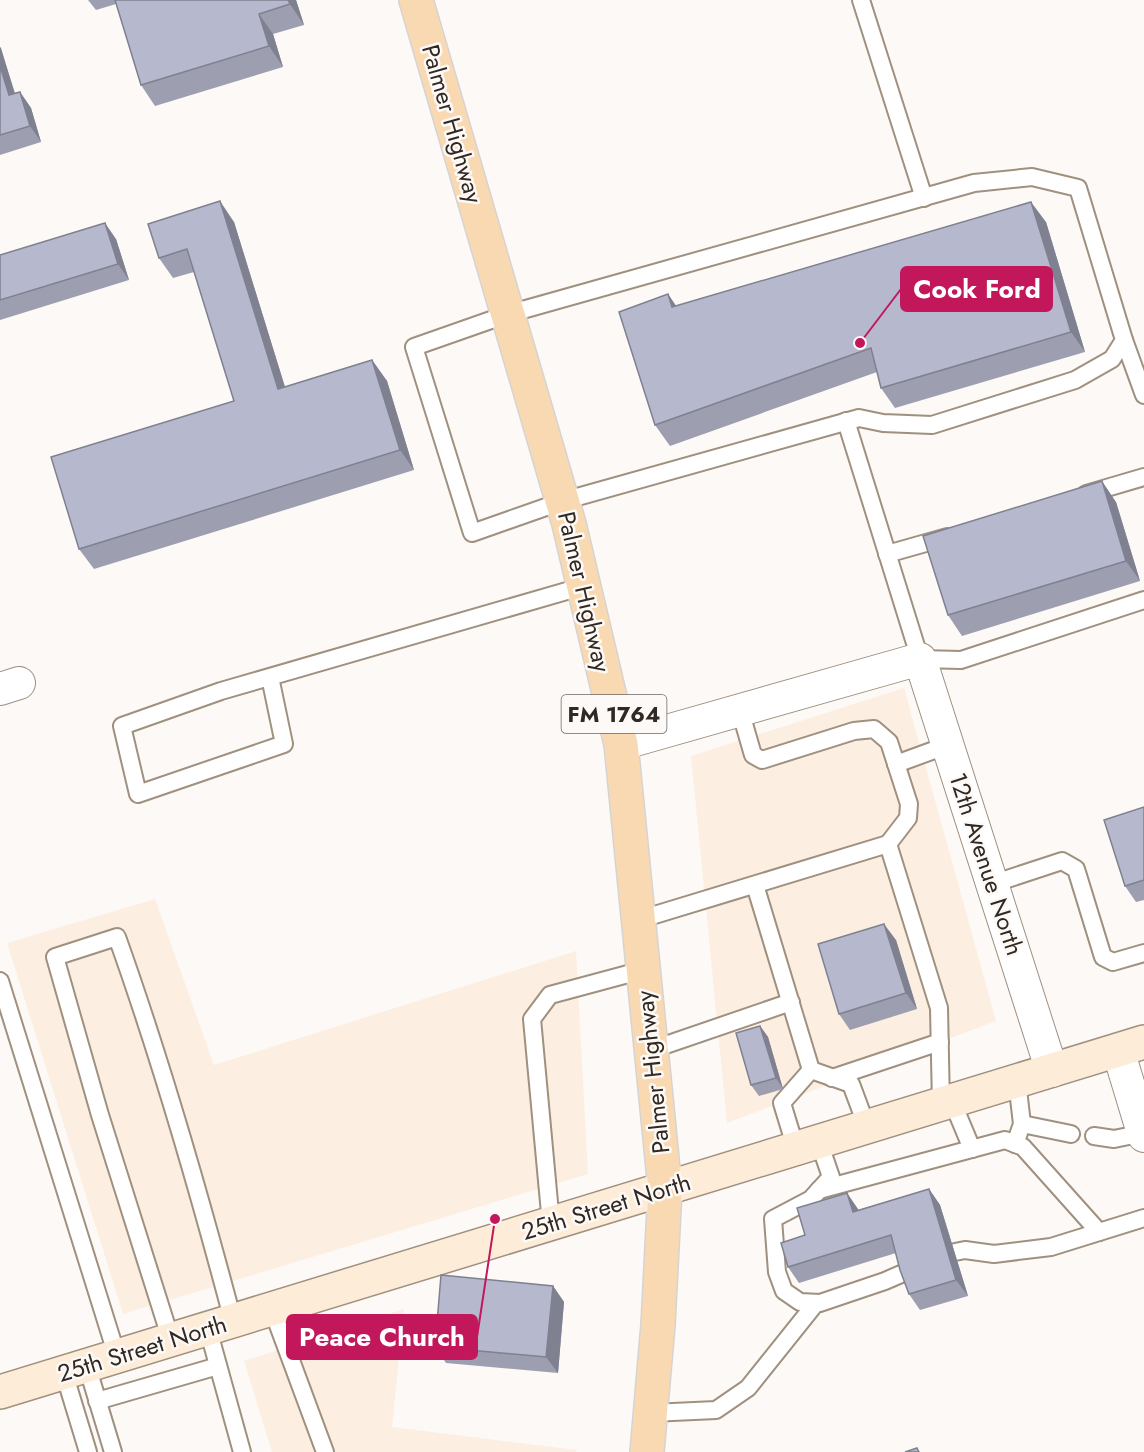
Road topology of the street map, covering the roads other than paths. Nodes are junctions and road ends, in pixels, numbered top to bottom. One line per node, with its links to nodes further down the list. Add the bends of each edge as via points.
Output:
1 (416, 0): 4 (main road, Palmer Highway / FM 1764)
2 (861, 0): 3 (lane)
3 (924, 198): 4 (lane); 5 (lane, via 974,183 1032,177 1078,188)
4 (508, 314): 9 (main road, Palmer Highway / FM 1764); 9 (lane, via 414,347 472,533)
5 (1124, 340): 6 (lane); 7 (lane, via 1112,359 1075,380 932,425 858,418)
6 (1144, 395)
7 (846, 421): 9 (lane); 12 (lane)
8 (1144, 477): 10 (lane)
9 (563, 501): 13 (main road, Palmer Highway / FM 1764)
10 (1066, 501)
11 (966, 531): 12 (lane)
12 (887, 554): 15 (lane)
13 (584, 586): 16 (lane); 18 (main road, Palmer Highway / FM 1764)
14 (1144, 600): 15 (lane, via 961,660)
15 (920, 658): 17 (street); 19 (street, 12th Avenue North)
16 (270, 677): 16 (lane, via 122,726 138,794 284,744)
17 (740, 710): 18 (street); 20 (lane, via 753,755 762,760 854,731 874,729 889,742)
18 (621, 744): 24 (main road, Palmer Highway / FM 1764)
19 (948, 745): 20 (lane); 22 (street, 12th Avenue North)
20 (896, 764): 21 (lane, via 909,804 908,818)
21 (888, 844): 23 (lane); 29 (lane, via 939,1008)
22 (992, 884): 25 (lane, via 1062,861 1076,869 1103,957 1113,962); 33 (street, 12th Avenue North)
23 (755, 885): 24 (lane); 28 (lane)
24 (638, 920): 26 (main road, Palmer Highway / FM 1764)
25 (1144, 952)
26 (643, 970): 31 (main road, Palmer Highway / FM 1764); 48 (lane, via 550,994 532,1019)
27 (0, 981): 56 (lane)
28 (791, 1002): 31 (lane); 32 (lane)
29 (940, 1042): 34 (lane); 36 (lane)
30 (1131, 1046): 33 (street, 25th Street North); 40 (street)
31 (651, 1050): 45 (main road, Palmer Highway / FM 1764)
32 (811, 1070): 34 (lane); 43 (lane, via 782,1103)
33 (1052, 1071): 35 (street, 25th Street North)
34 (832, 1078): 38 (lane, via 851,1084)
35 (1017, 1081): 36 (street, 25th Street North); 37 (lane)
36 (947, 1103): 38 (street, 25th Street North); 44 (lane)
37 (1022, 1124): 39 (lane); 42 (lane)
38 (867, 1127): 43 (street, 25th Street North)
39 (1071, 1134)
40 (1144, 1134): 41 (lane, via 1114,1139)
41 (1094, 1136)
42 (1015, 1144): 44 (lane, via 1005,1140); 49 (lane, via 1023,1147)
43 (807, 1145): 45 (street, 25th Street North); 46 (lane, via 831,1177)
44 (972, 1149): 46 (lane)
45 (664, 1189): 48 (street, 25th Street North); 61 (main road, Palmer Highway / FM 1764)
46 (819, 1190): 52 (lane, via 811,1199 773,1219 777,1272 784,1291 800,1302)
47 (1144, 1218): 49 (lane)
48 (551, 1224): 53 (street, 25th Street North)
49 (1099, 1232): 50 (lane, via 1051,1247 994,1254)
50 (955, 1252)
51 (908, 1271): 52 (lane)
52 (816, 1303): 61 (lane, via 748,1388 716,1410)
53 (272, 1309): 54 (street, 25th Street North); 65 (lane)
54 (220, 1325): 55 (street, 25th Street North); 55 (lane, via 206,1217 117,937 55,957); 57 (lane)
55 (171, 1340): 56 (street, 25th Street North)
56 (117, 1356): 58 (street, 25th Street North)
57 (218, 1366): 60 (lane); 64 (lane)
58 (75, 1369): 59 (street, 25th Street North); 60 (lane); 62 (lane)
59 (0, 1392)
60 (97, 1401): 63 (lane)
61 (651, 1413): 66 (main road, Palmer Highway / FM 1764)
62 (88, 1452)
63 (113, 1452)
64 (242, 1452)
65 (325, 1452)
66 (647, 1452)

